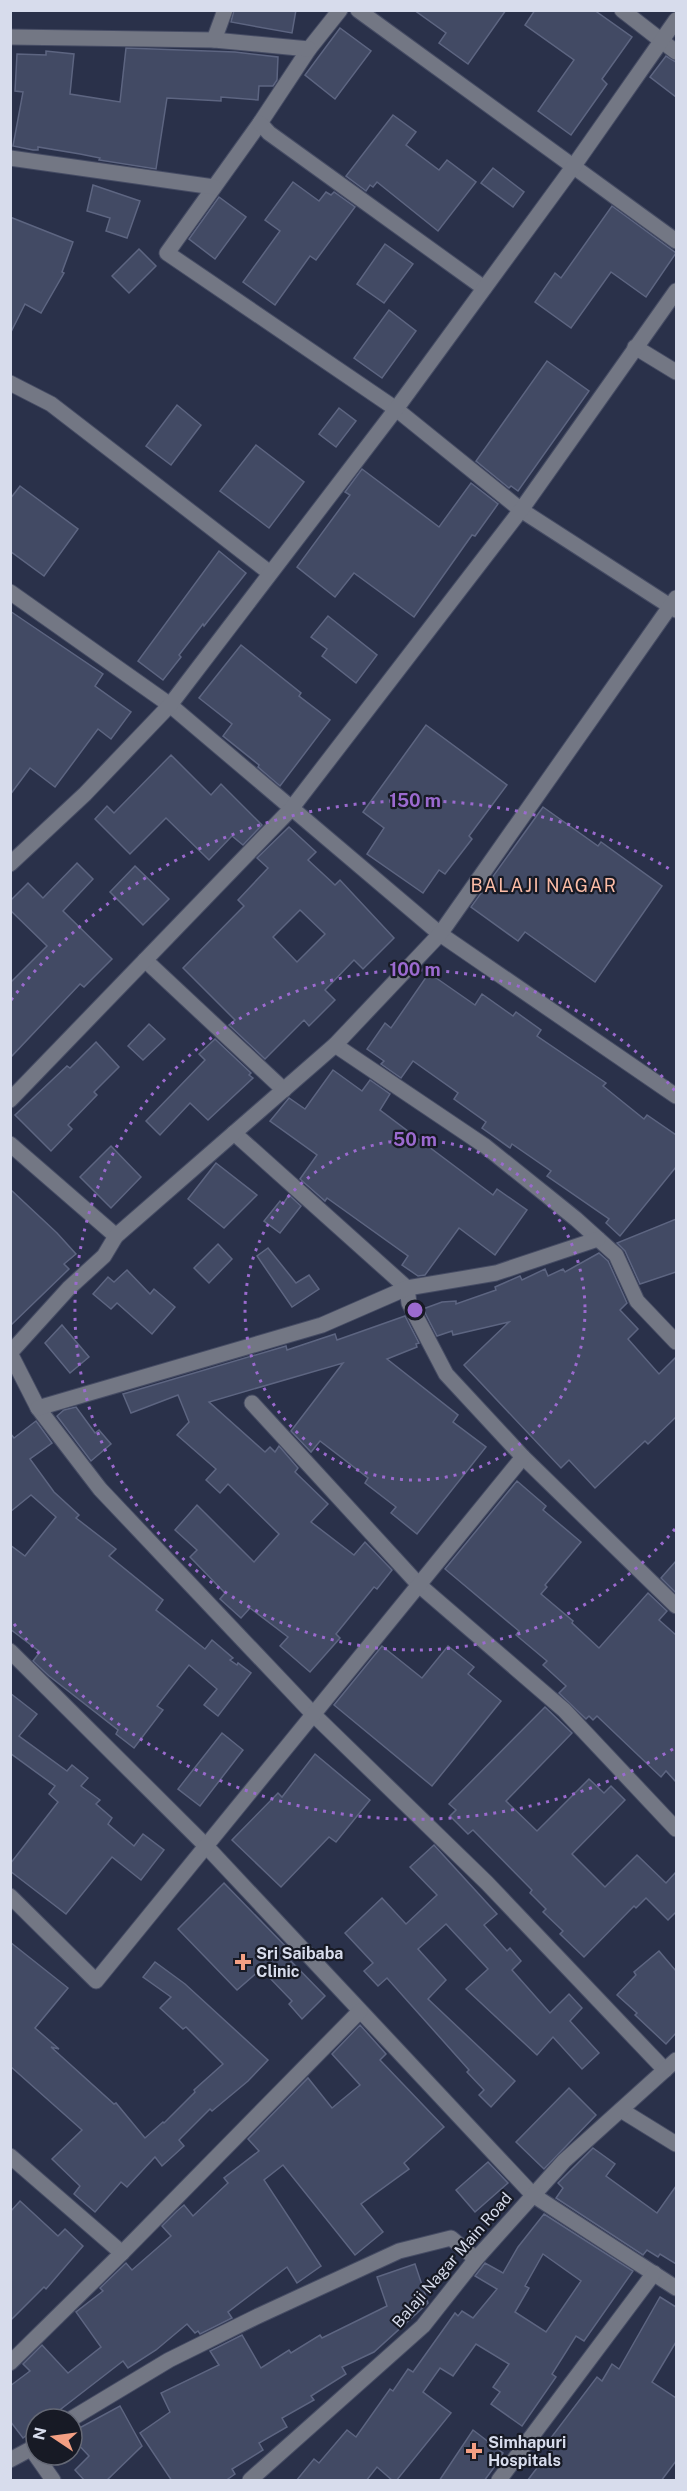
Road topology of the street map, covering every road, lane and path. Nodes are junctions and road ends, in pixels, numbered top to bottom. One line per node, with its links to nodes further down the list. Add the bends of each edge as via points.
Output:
1 (225, 10): 7 (street)
2 (340, 10): 9 (street)
3 (358, 10): 13 (street)
4 (622, 10): 8 (street)
5 (676, 20): 8 (street)
6 (10, 37): 7 (street)
7 (214, 40): 9 (street)
8 (661, 40): 10 (street); 13 (street)
9 (309, 49): 11 (street)
10 (676, 52)
11 (260, 123): 14 (street); 16 (street)
12 (10, 158): 14 (street)
13 (573, 167): 15 (street); 16 (street)
14 (214, 188): 21 (street, via 168,253)
15 (676, 242)
16 (484, 288): 21 (street)
17 (676, 291): 18 (street)
18 (635, 346): 19 (street); 22 (street)
19 (676, 372)
20 (10, 382): 23 (street, via 51,404)
21 (396, 409): 22 (street); 23 (street)
22 (521, 510): 25 (street); 27 (street)
23 (270, 573): 26 (street)
24 (10, 592): 26 (street)
25 (674, 605): 29 (street)
26 (170, 705): 27 (street); 28 (street, via 85,794)
27 (291, 809): 29 (street); 30 (street)
28 (10, 864)
29 (440, 934): 31 (street); 33 (street)
30 (145, 960): 32 (street); 34 (street)
31 (335, 1045): 32 (street); 38 (street, via 485,1146)
32 (284, 1090): 35 (street)
33 (676, 1096)
34 (10, 1100)
35 (234, 1133): 37 (street); 39 (street)
36 (10, 1144): 37 (street)
37 (116, 1236): 41 (street, via 104,1256 69,1288)
38 (598, 1239): 39 (street, via 496,1273); 40 (street, via 615,1255 637,1301)
39 (406, 1288): 43 (street, via 322,1325); 44 (street, via 409,1303 446,1374)
40 (676, 1342)
41 (11, 1353): 43 (street)
42 (252, 1403): 45 (street)
43 (38, 1408): 48 (street, via 100,1489)
44 (523, 1457): 45 (street); 46 (street)
45 (419, 1585): 48 (street); 49 (street, via 564,1710)
46 (676, 1606)
47 (10, 1651): 50 (street)
48 (313, 1714): 50 (street); 54 (street, via 487,1883)
49 (676, 1829)
50 (206, 1846): 51 (street, via 96,1981); 52 (street)
51 (10, 1896)
52 (360, 2011): 58 (street); 59 (street)
53 (676, 2060): 54 (street, Balaji Nagar Main Road)
54 (665, 2070): 55 (street, Balaji Nagar Main Road)
55 (621, 2110): 56 (street); 58 (street, Balaji Nagar Main Road)
56 (676, 2144)
57 (10, 2156): 59 (street)
58 (533, 2195): 60 (street, Balaji Nagar Main Road); 61 (street)
59 (122, 2253): 63 (street)
60 (476, 2259): 64 (street, via 451,2238 399,2251 169,2360); 69 (street, Balaji Nagar Main Road, via 423,2326)
61 (654, 2273): 62 (street); 70 (street)
62 (676, 2288)
63 (10, 2362)
64 (84, 2411)
65 (24, 2453): 66 (street)
66 (10, 2460)
67 (45, 2467): 68 (street)
68 (53, 2481)
69 (250, 2481)
70 (499, 2481)

